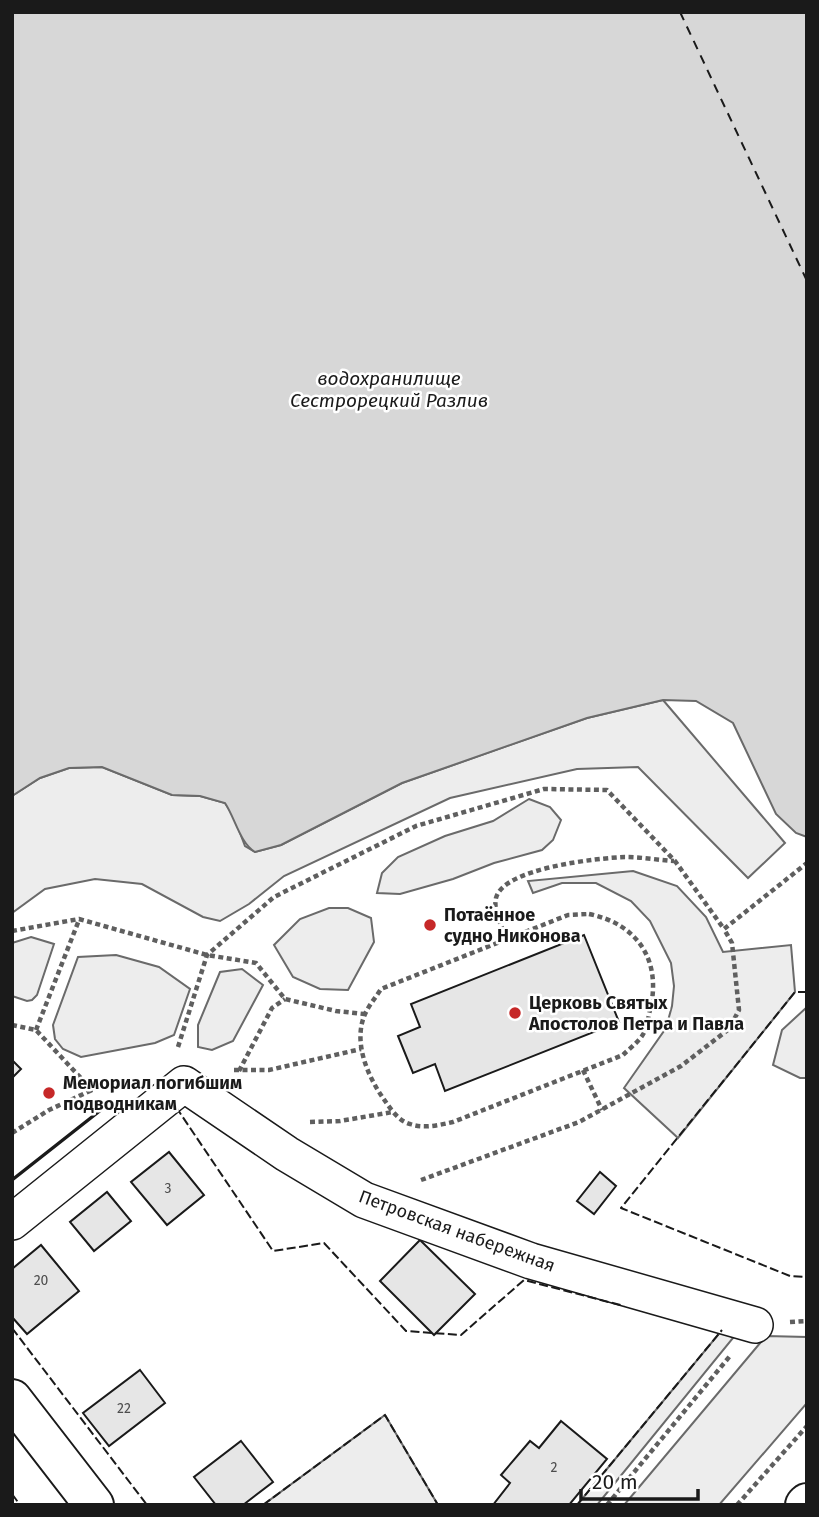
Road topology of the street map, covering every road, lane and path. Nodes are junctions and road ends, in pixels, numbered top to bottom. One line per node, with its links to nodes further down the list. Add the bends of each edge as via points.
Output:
1 (675, 861): 4 (path); 6 (path, via 624,857 552,867 506,882 495,907); 7 (path, via 607,790 544,789 416,826 274,897)
2 (807, 863): 4 (path)
3 (79, 919): 5 (path); 7 (path); 10 (path)
4 (723, 929): 15 (path, via 732,943 739,1010 729,1029 681,1066)
5 (12, 931)
6 (507, 939): 9 (path, via 381,989); 12 (path, via 568,915 589,914 608,918 642,944 654,985 643,1034 623,1055)
7 (207, 955): 8 (path, via 256,963); 11 (path)
8 (285, 999): 9 (path); 13 (path, via 272,1008 260,1027 239,1071)
9 (365, 1014): 16 (path, via 361,1049 372,1083)
10 (36, 1030)
11 (180, 1068): 19 (street, Петровская набережная, via 287,1154); 20 (street)
12 (583, 1070): 15 (path); 16 (path, via 453,1122 428,1127 408,1124)
13 (240, 1082)
14 (92, 1090): 18 (path)
15 (602, 1110): 19 (path)
16 (393, 1112): 17 (path)
17 (302, 1122)
18 (12, 1133)
19 (364, 1200): 21 (street, Петровская набережная, via 531,1261)
20 (12, 1222)
21 (755, 1325): 25 (path)
22 (12, 1399): 24 (street)
23 (807, 1426): 26 (path)
24 (94, 1505)
25 (607, 1505)
26 (737, 1505)

